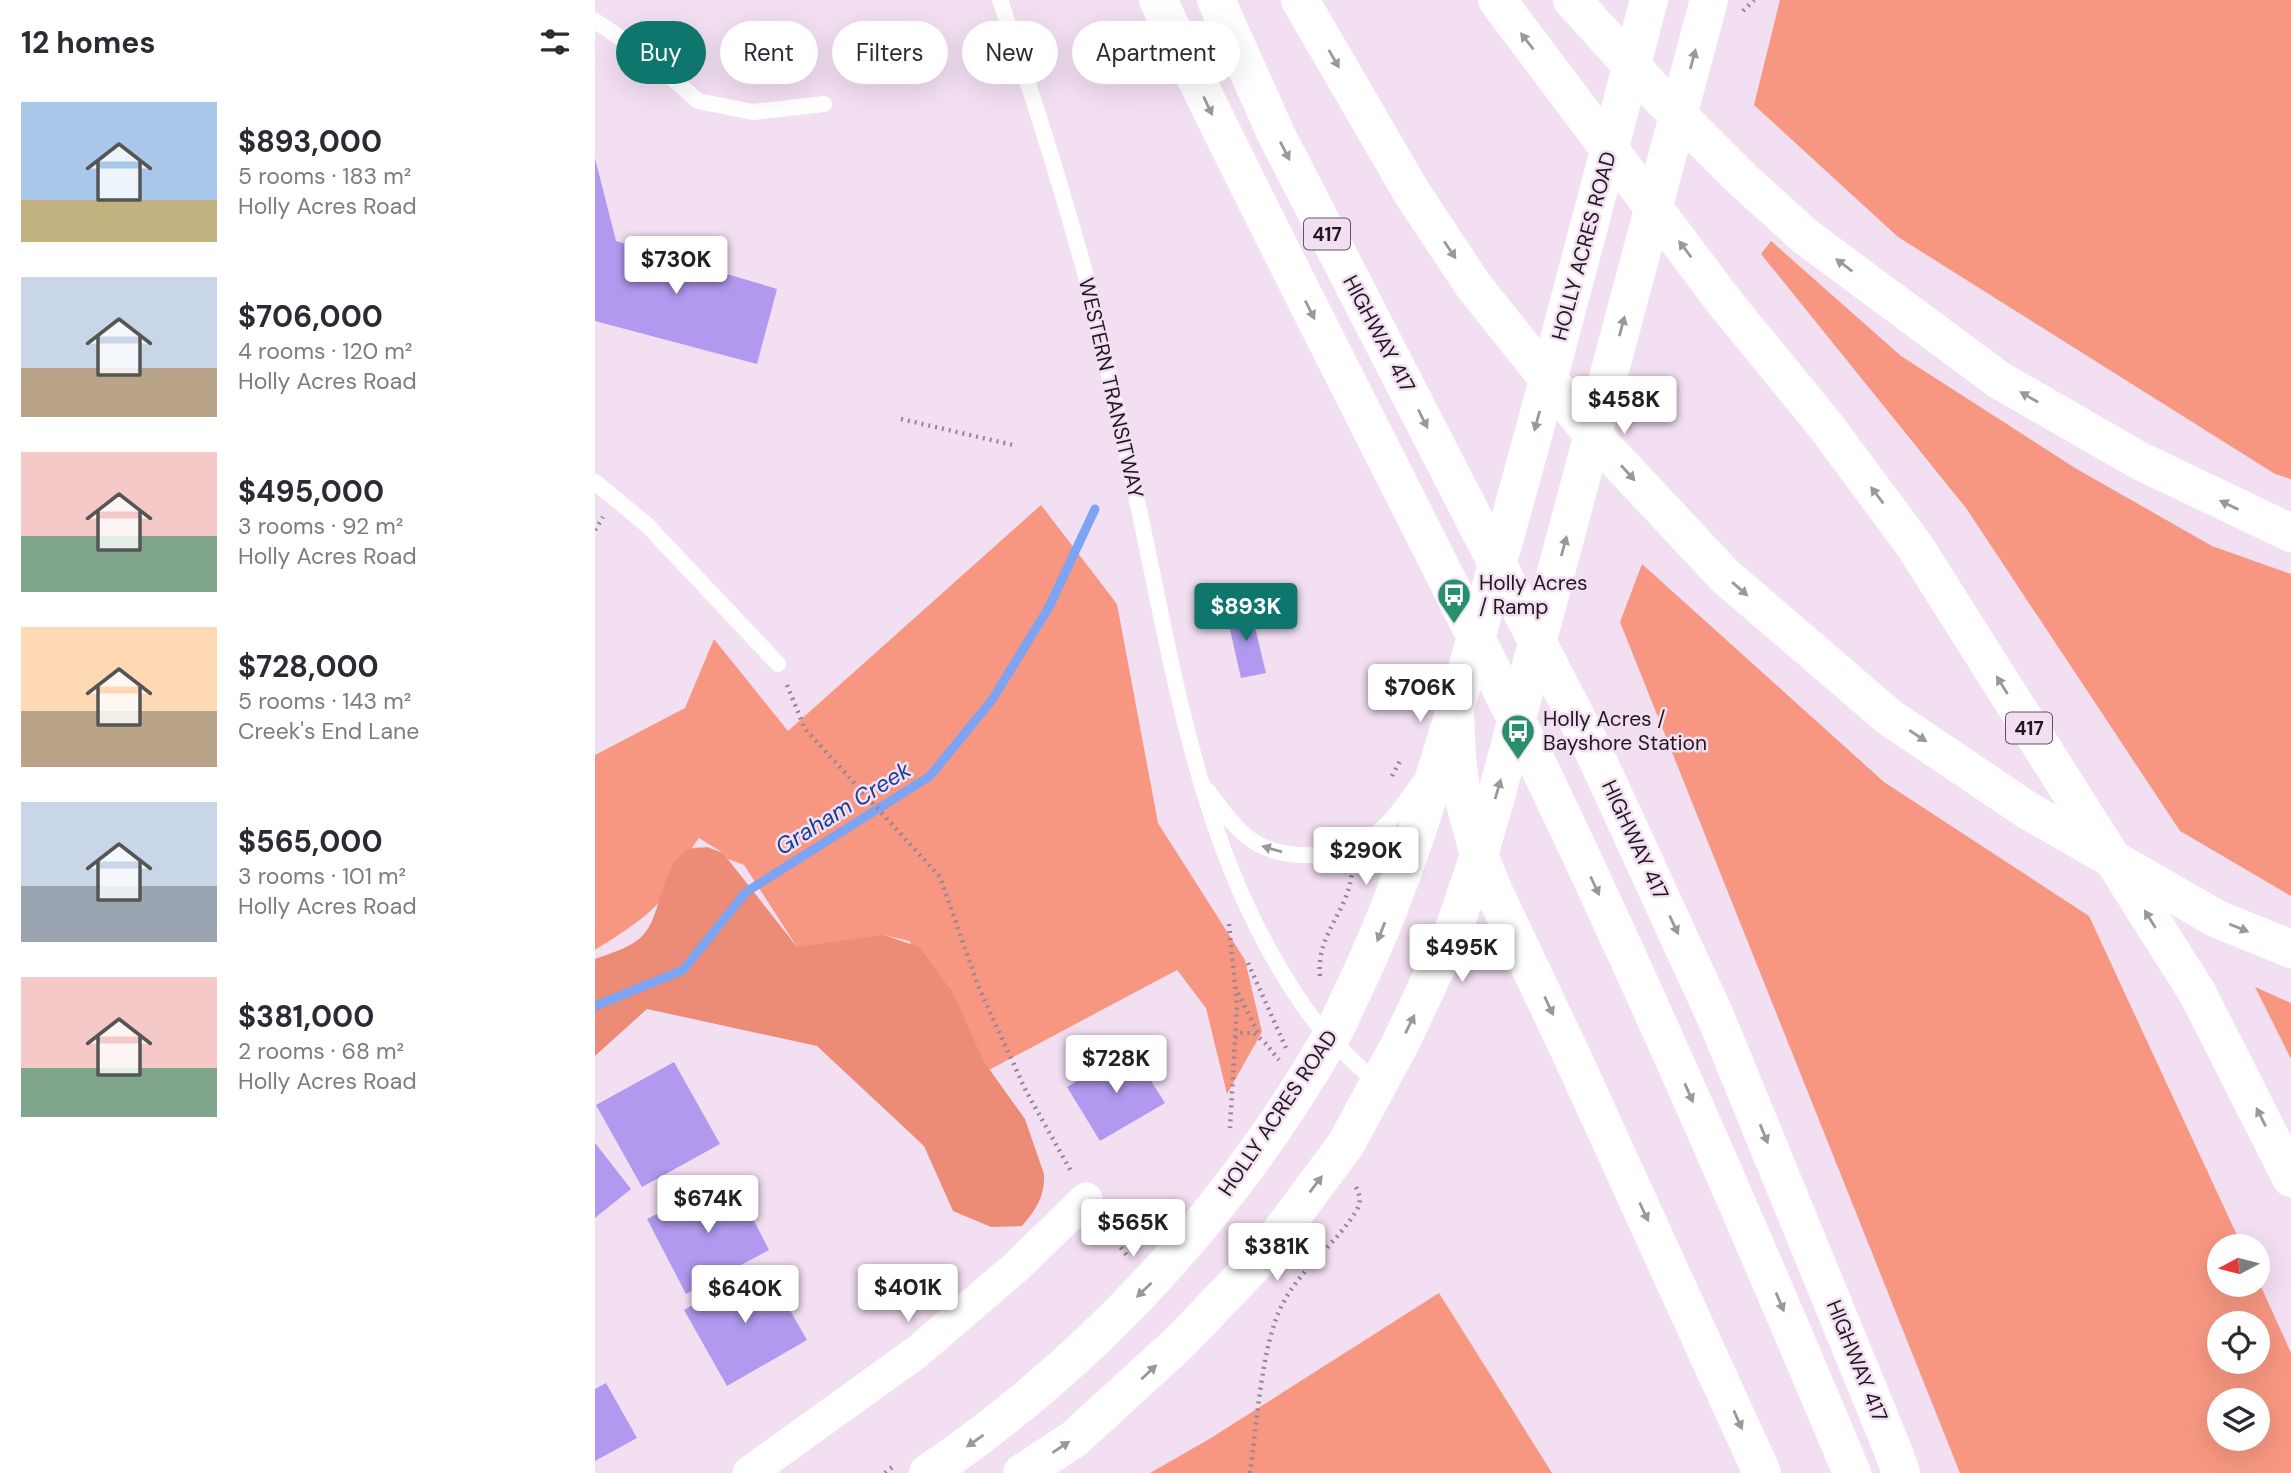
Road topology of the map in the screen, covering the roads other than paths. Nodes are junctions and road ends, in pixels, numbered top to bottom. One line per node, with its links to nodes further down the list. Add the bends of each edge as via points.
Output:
1 (1000, 0): 16 (lane, WESTERN TRANSITWAY, via 1086,278)
2 (1158, 0): 27 (main road, one-way to 27, via 1494,674 1633,967)
3 (1216, 0): 28 (main road, HIGHWAY 417 / 417, one-way to 28, via 1283,147 1594,752 1716,1018)
4 (1300, 0): 18 (main road, one-way to 18, via 1412,193 1491,308 1592,433 1725,576 1889,717 2027,810 2217,919)
5 (1497, 0): 21 (main road, 417, one-way to 5, via 2198,994 1914,545)
6 (1650, 0): 14 (main road, HOLLY ACRES ROAD, one-way to 14)
7 (1709, 0): 17 (main road, one-way to 7)
8 (1574, 3): 12 (main road, one-way to 8, via 2140,461 1999,380 1806,237 1660,97)
9 (595, 21): 10 (lane, via 646,55 698,101 753,112)
10 (824, 104)
11 (595, 482): 13 (lane, via 647,525)
12 (2291, 533)
13 (778, 664)
14 (1455, 712): 15 (main road, HOLLY ACRES ROAD); 17 (main road, via 1461,789)
15 (1443, 751): 16 (lane, WESTERN TRANSITWAY, one-way to 16, via 1396,814 1369,839 1304,856 1257,844 1234,824); 19 (main road, HOLLY ACRES ROAD, one-way to 19, via 1380,934)
16 (1200, 781): 19 (lane, WESTERN TRANSITWAY, via 1254,920 1304,1008)
17 (1479, 855): 20 (main road, one-way to 17, via 1453,932); 26 (main road, one-way to 26)
18 (2291, 949)
19 (1330, 1039): 20 (lane, WESTERN TRANSITWAY); 24 (main road, HOLLY ACRES ROAD, one-way to 24, via 1246,1170 1154,1280 1030,1397)
20 (1379, 1085): 25 (main road, one-way to 20, via 1074,1439 1129,1390 1265,1253 1346,1144)
21 (2291, 1178)
22 (1086, 1199): 23 (street, via 917,1352)
23 (749, 1473)
24 (928, 1473)
25 (1022, 1473)
26 (1762, 1473)
27 (1852, 1473)
28 (1901, 1473)

